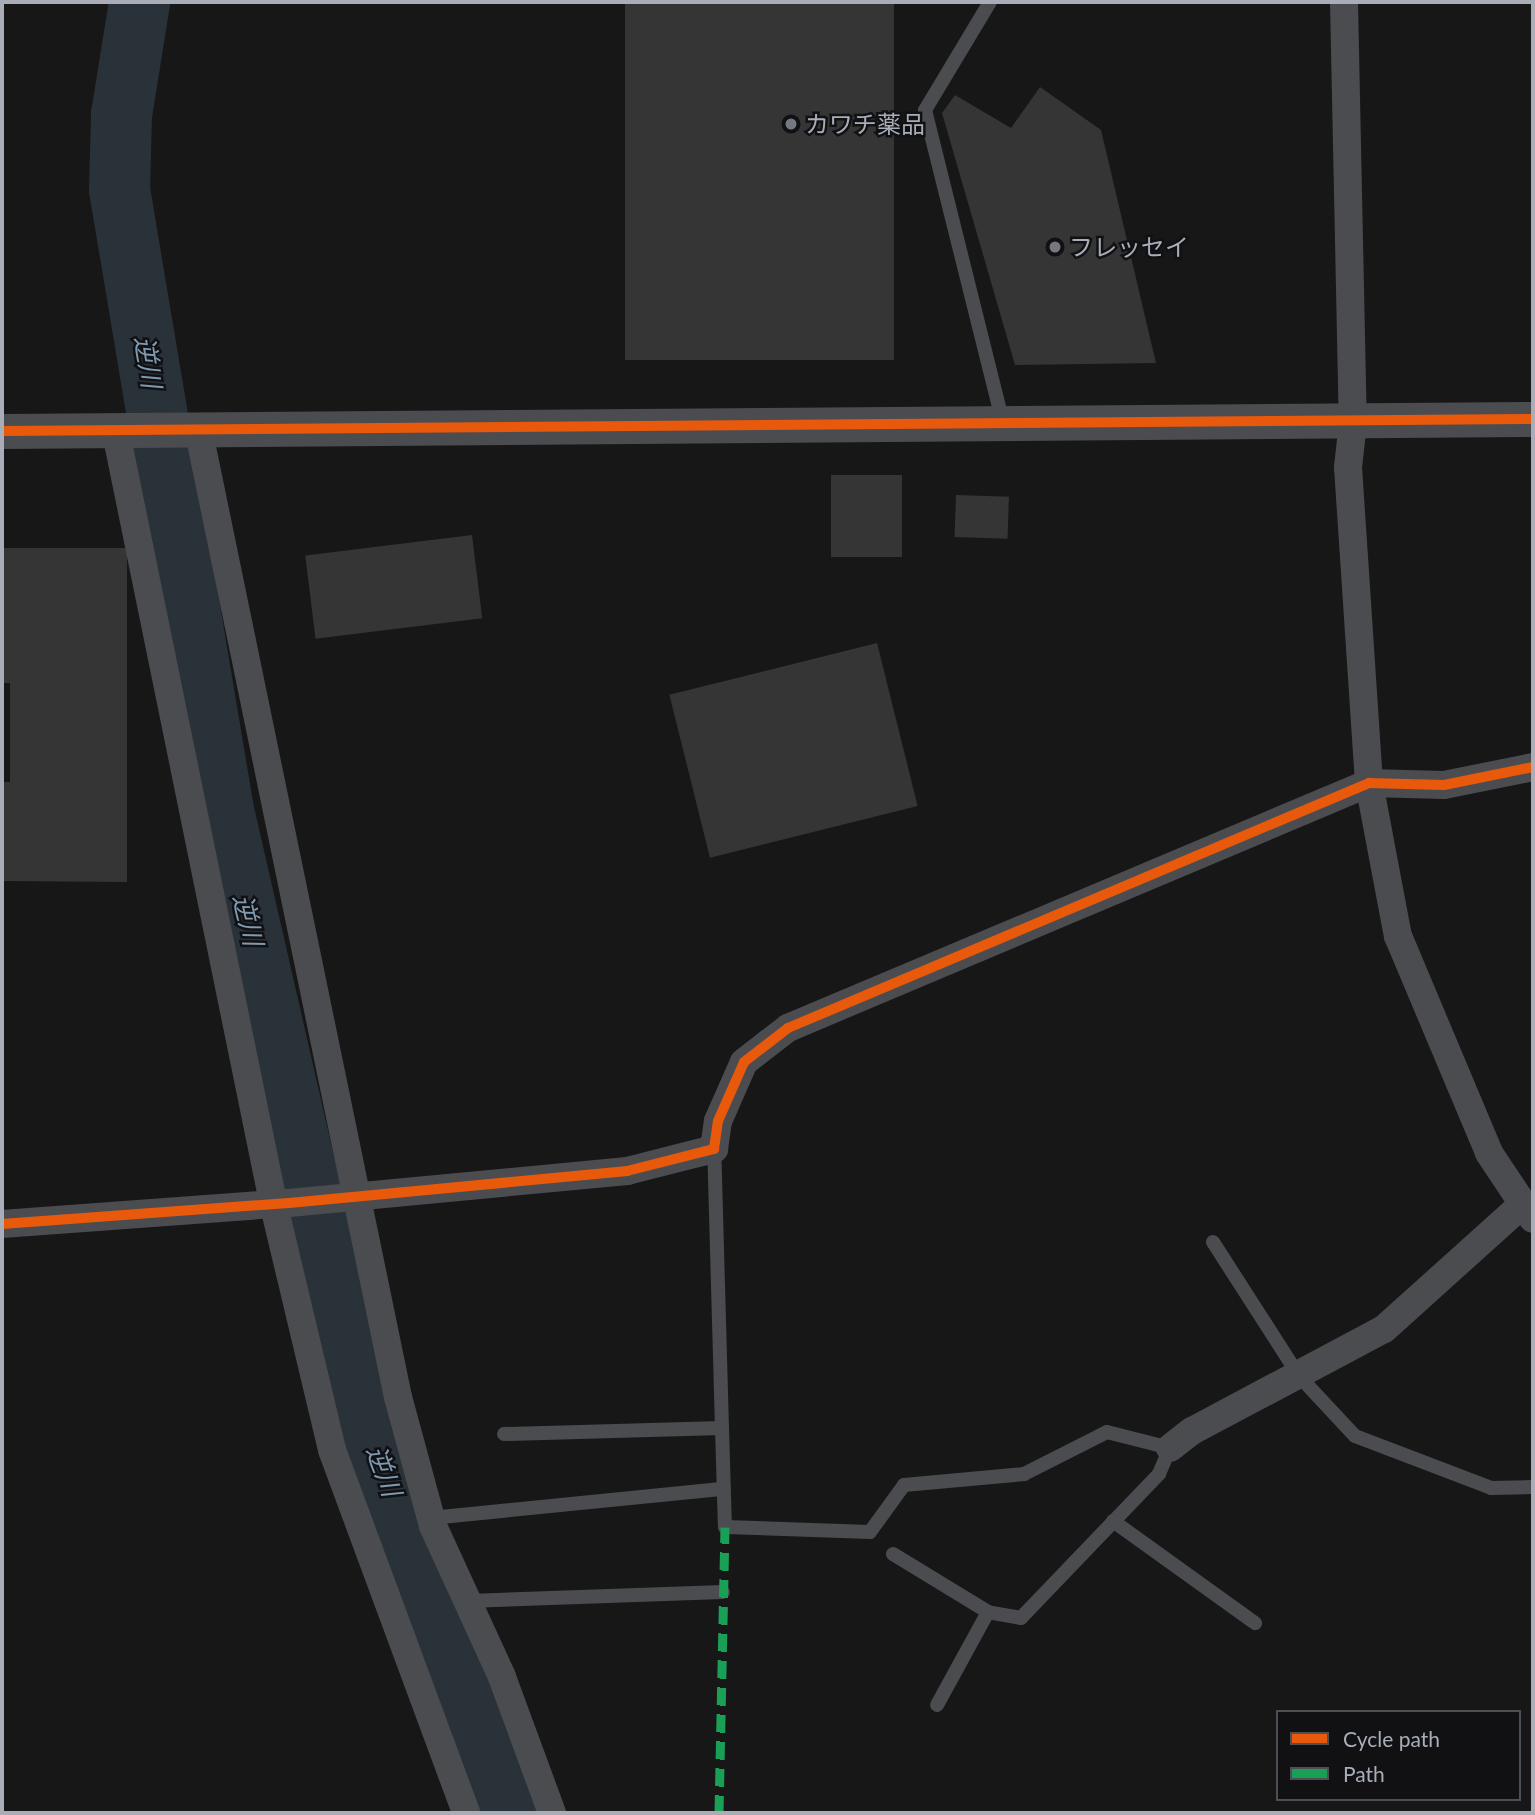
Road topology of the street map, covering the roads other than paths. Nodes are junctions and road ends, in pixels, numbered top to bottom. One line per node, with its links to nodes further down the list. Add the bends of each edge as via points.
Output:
1 (990, 2): 5 (lane, via 925,110)
2 (1345, 2): 4 (street)
3 (1533, 419): 4 (street)
4 (1353, 422): 5 (street); 10 (street, via 1348,467)
5 (1004, 424): 7 (street)
6 (116, 428): 7 (street); 8 (street); 13 (street)
7 (196, 428): 12 (street)
8 (2, 431)
9 (1533, 767): 10 (street, via 1444,785)
10 (1369, 783): 11 (street, via 788,1028 744,1062 718,1121); 14 (street, via 1398,936 1489,1153)
11 (714, 1149): 12 (street, via 627,1171); 18 (lane)
12 (359, 1194): 13 (street); 23 (street, via 398,1398)
13 (281, 1203): 15 (street); 31 (street, via 332,1450)
14 (1528, 1212): 17 (street, via 1384,1329)
15 (2, 1224)
16 (1213, 1242): 17 (lane)
17 (1299, 1376): 20 (street, via 1192,1431); 21 (lane, via 1354,1436 1491,1488)
18 (722, 1428): 19 (lane); 22 (lane)
19 (504, 1434)
20 (1170, 1448): 22 (lane, via 1107,1432 1024,1474 904,1485 870,1532 725,1527); 24 (lane, via 1159,1474)
21 (1533, 1487)
22 (724, 1489): 23 (lane)
23 (430, 1518): 27 (street)
24 (1113, 1521): 28 (lane, via 1021,1618); 29 (lane)
25 (893, 1554): 28 (lane)
26 (723, 1592): 27 (lane)
27 (467, 1601): 32 (street, via 502,1677)
28 (988, 1612): 30 (lane)
29 (1255, 1623)
30 (937, 1705)
31 (466, 1813)
32 (552, 1813)

